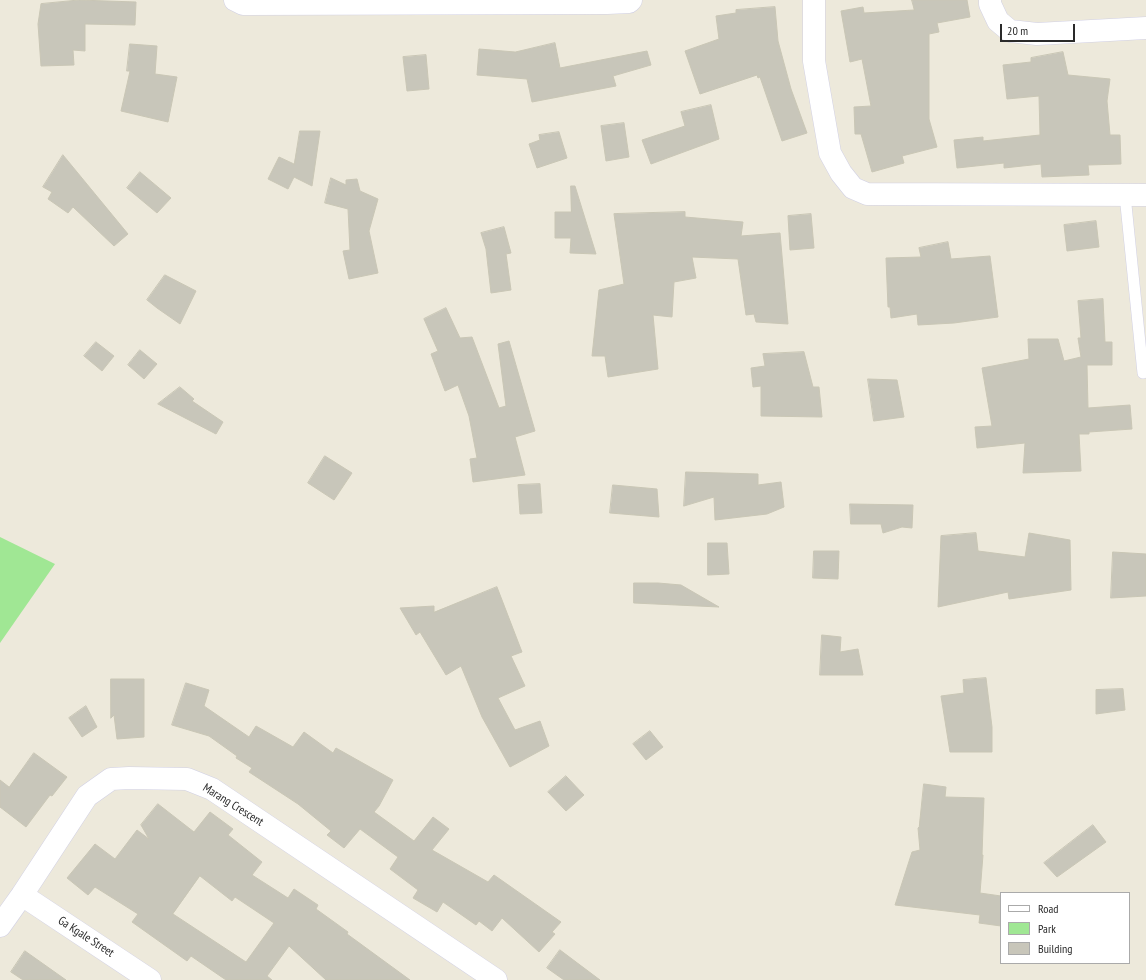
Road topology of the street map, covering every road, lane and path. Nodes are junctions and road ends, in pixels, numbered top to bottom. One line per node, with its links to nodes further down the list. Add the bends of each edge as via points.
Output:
1 (235, 0): 2 (street, via 243,4 275,4 607,3)
2 (631, 0)
3 (814, 0): 6 (street, via 814,61 830,153 853,188 867,194)
4 (990, 0): 5 (street, via 998,21 1010,31 1037,34)
5 (1146, 28)
6 (1136, 195): 7 (lane)
7 (1143, 373)
8 (22, 895): 9 (street, Marang Crescent); 10 (street, Ga Kgale Street); 11 (street, Marang Crescent, via 87,796 111,779 187,779 212,789)
9 (0, 926)
10 (150, 980)
11 (496, 980)

